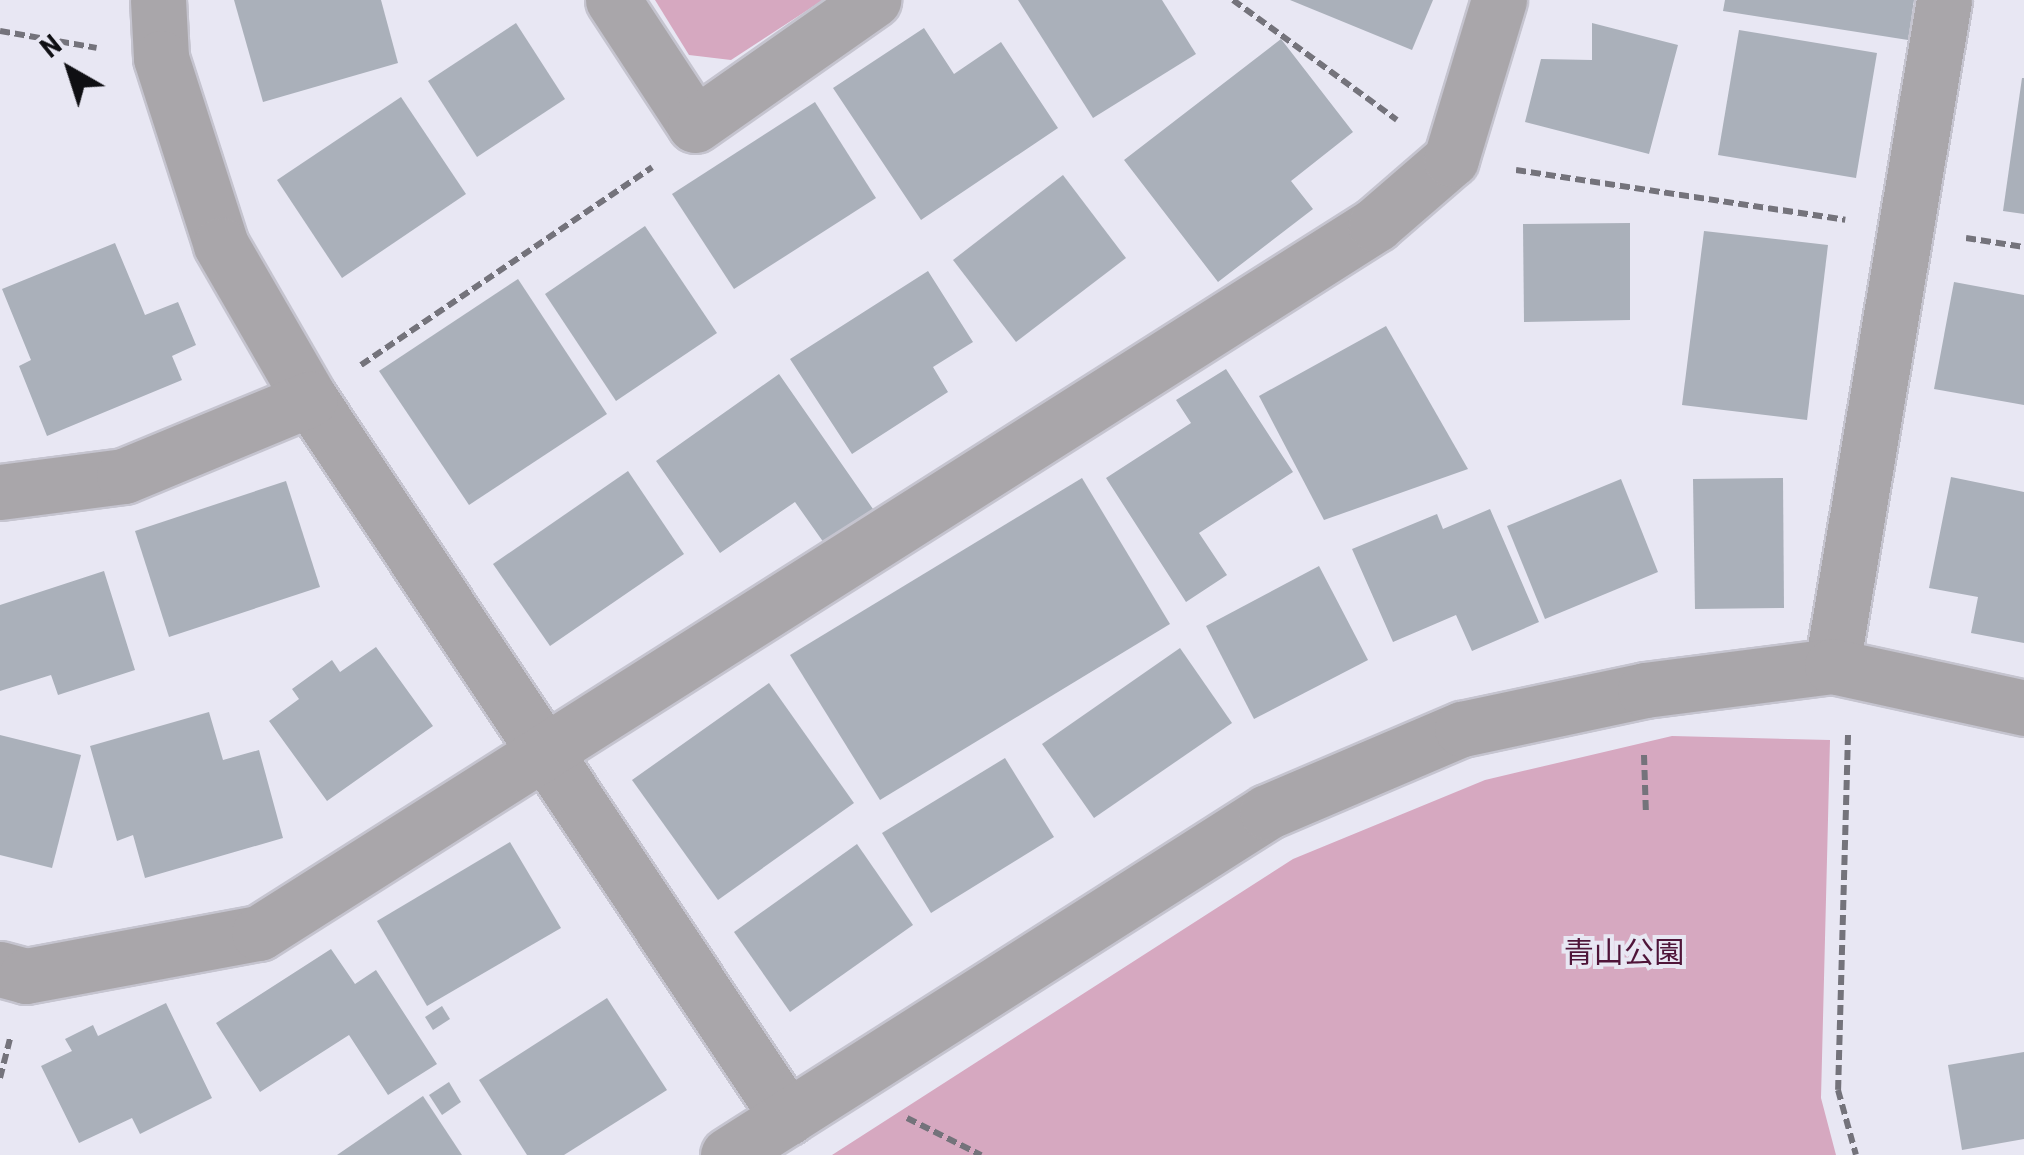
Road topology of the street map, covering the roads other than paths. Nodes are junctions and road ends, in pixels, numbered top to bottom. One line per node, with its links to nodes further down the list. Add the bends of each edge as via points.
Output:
1 (158, 0): 6 (street, via 161,58 221,245)
2 (613, 0): 3 (street, via 695,125)
3 (873, 0)
4 (1499, 0): 10 (street, via 1451,160 1376,224)
5 (1944, 0): 8 (street)
6 (310, 399): 7 (street, via 124,476); 10 (street)
7 (0, 492)
8 (1832, 666): 9 (street); 12 (street, via 1645,690 1462,729 1285,804)
9 (2024, 708)
10 (546, 759): 11 (street, via 259,933 26,976); 12 (street)
11 (0, 969)
12 (788, 1118): 13 (street)
13 (728, 1155)

